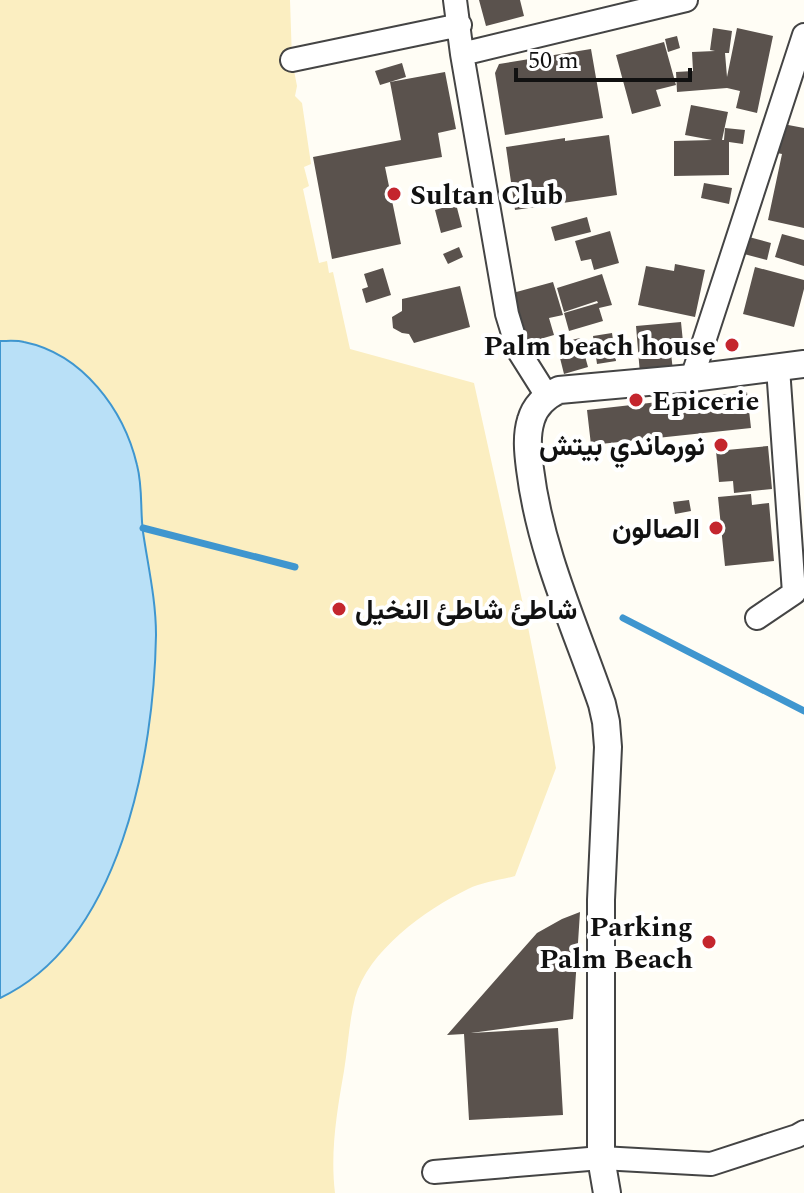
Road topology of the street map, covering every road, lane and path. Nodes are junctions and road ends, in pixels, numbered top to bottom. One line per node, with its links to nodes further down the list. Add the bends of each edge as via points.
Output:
1 (455, 0): 3 (street)
2 (686, 0): 5 (street)
3 (460, 25): 5 (street); 6 (street)
4 (804, 35): 9 (street)
5 (462, 54): 10 (street, via 507,314 518,350)
6 (292, 60)
7 (804, 364): 8 (street)
8 (778, 368): 9 (street); 11 (street, via 794,593)
9 (692, 378): 10 (street, via 573,387)
10 (547, 396): 13 (street, via 531,418 531,479 539,524 606,722 608,747 601,900)
11 (757, 618)
12 (804, 1132): 13 (street, via 711,1164)
13 (601, 1158): 14 (street); 15 (street)
14 (434, 1172)
15 (607, 1193)

